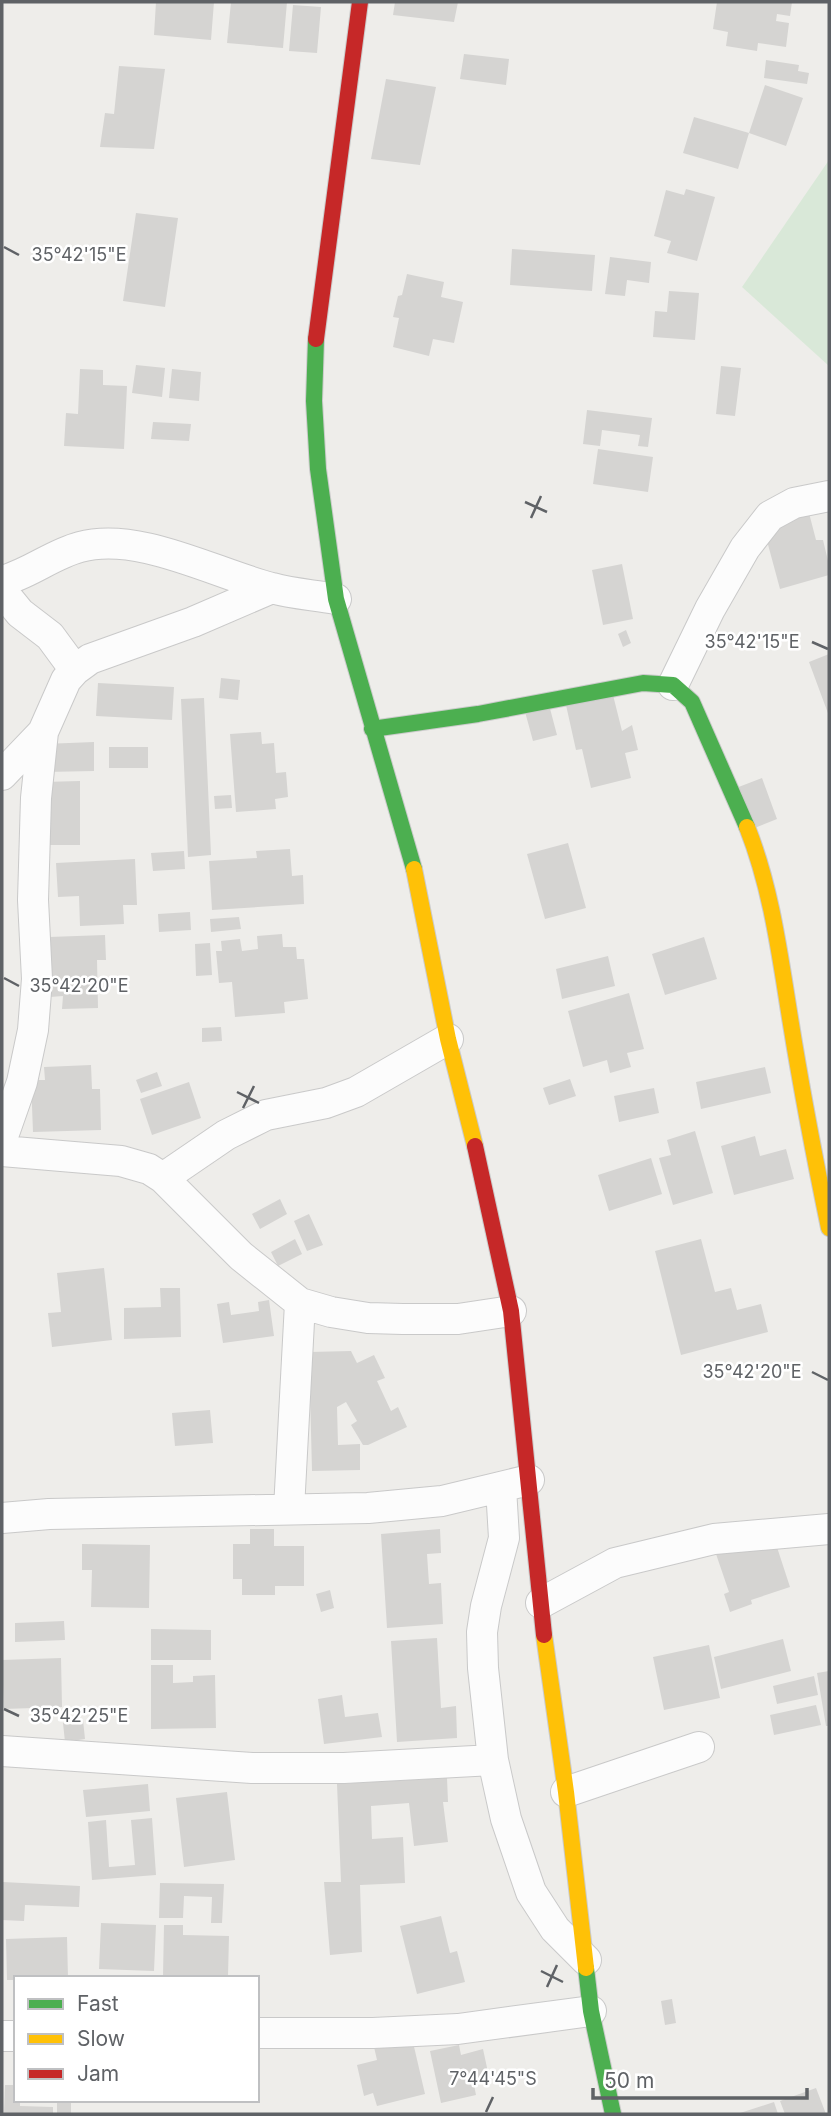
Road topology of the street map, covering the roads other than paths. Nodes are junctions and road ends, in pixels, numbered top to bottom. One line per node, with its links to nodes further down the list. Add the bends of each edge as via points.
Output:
1 (360, 2): 6 (street, via 316,349 318,469)
2 (829, 496): 8 (street, via 794,503 770,516 710,608)
3 (2, 581): 4 (street, via 80,547 108,543 136,546)
4 (272, 588): 6 (street); 7 (street, via 90,659)
5 (2, 591): 7 (street, via 20,613 50,636)
6 (336, 599): 9 (street)
7 (75, 670): 10 (street)
8 (673, 685): 9 (street, via 643,682); 16 (street, via 692,702 757,853 774,921)
9 (372, 729): 12 (street, via 414,864)
10 (43, 732): 11 (street); 13 (street, via 35,811 37,979 33,1030 22,1082)
11 (2, 775)
12 (448, 1039): 15 (street, via 356,1092 266,1115 226,1135); 18 (street)
13 (2, 1139)
14 (2, 1151): 15 (street, via 121,1161)
15 (163, 1178): 17 (street, via 241,1256)
16 (829, 1228)
17 (300, 1303): 18 (street, via 356,1316 403,1319 458,1319); 20 (street)
18 (511, 1311): 19 (street)
19 (515, 1484): 20 (street, via 442,1501); 23 (street); 26 (street, via 482,1632)
20 (289, 1509): 21 (street)
21 (2, 1518)
22 (829, 1530): 23 (street, via 714,1539 615,1563)
23 (541, 1603): 27 (street)
24 (699, 1746): 27 (street)
25 (2, 1751): 26 (street, via 252,1768)
26 (493, 1760): 28 (street, via 506,1819 531,1892 555,1929)
27 (566, 1792): 28 (street)
28 (586, 1960): 29 (street)
29 (591, 2011): 30 (street, via 458,2029); 31 (street)
30 (259, 2033)
31 (613, 2114)

